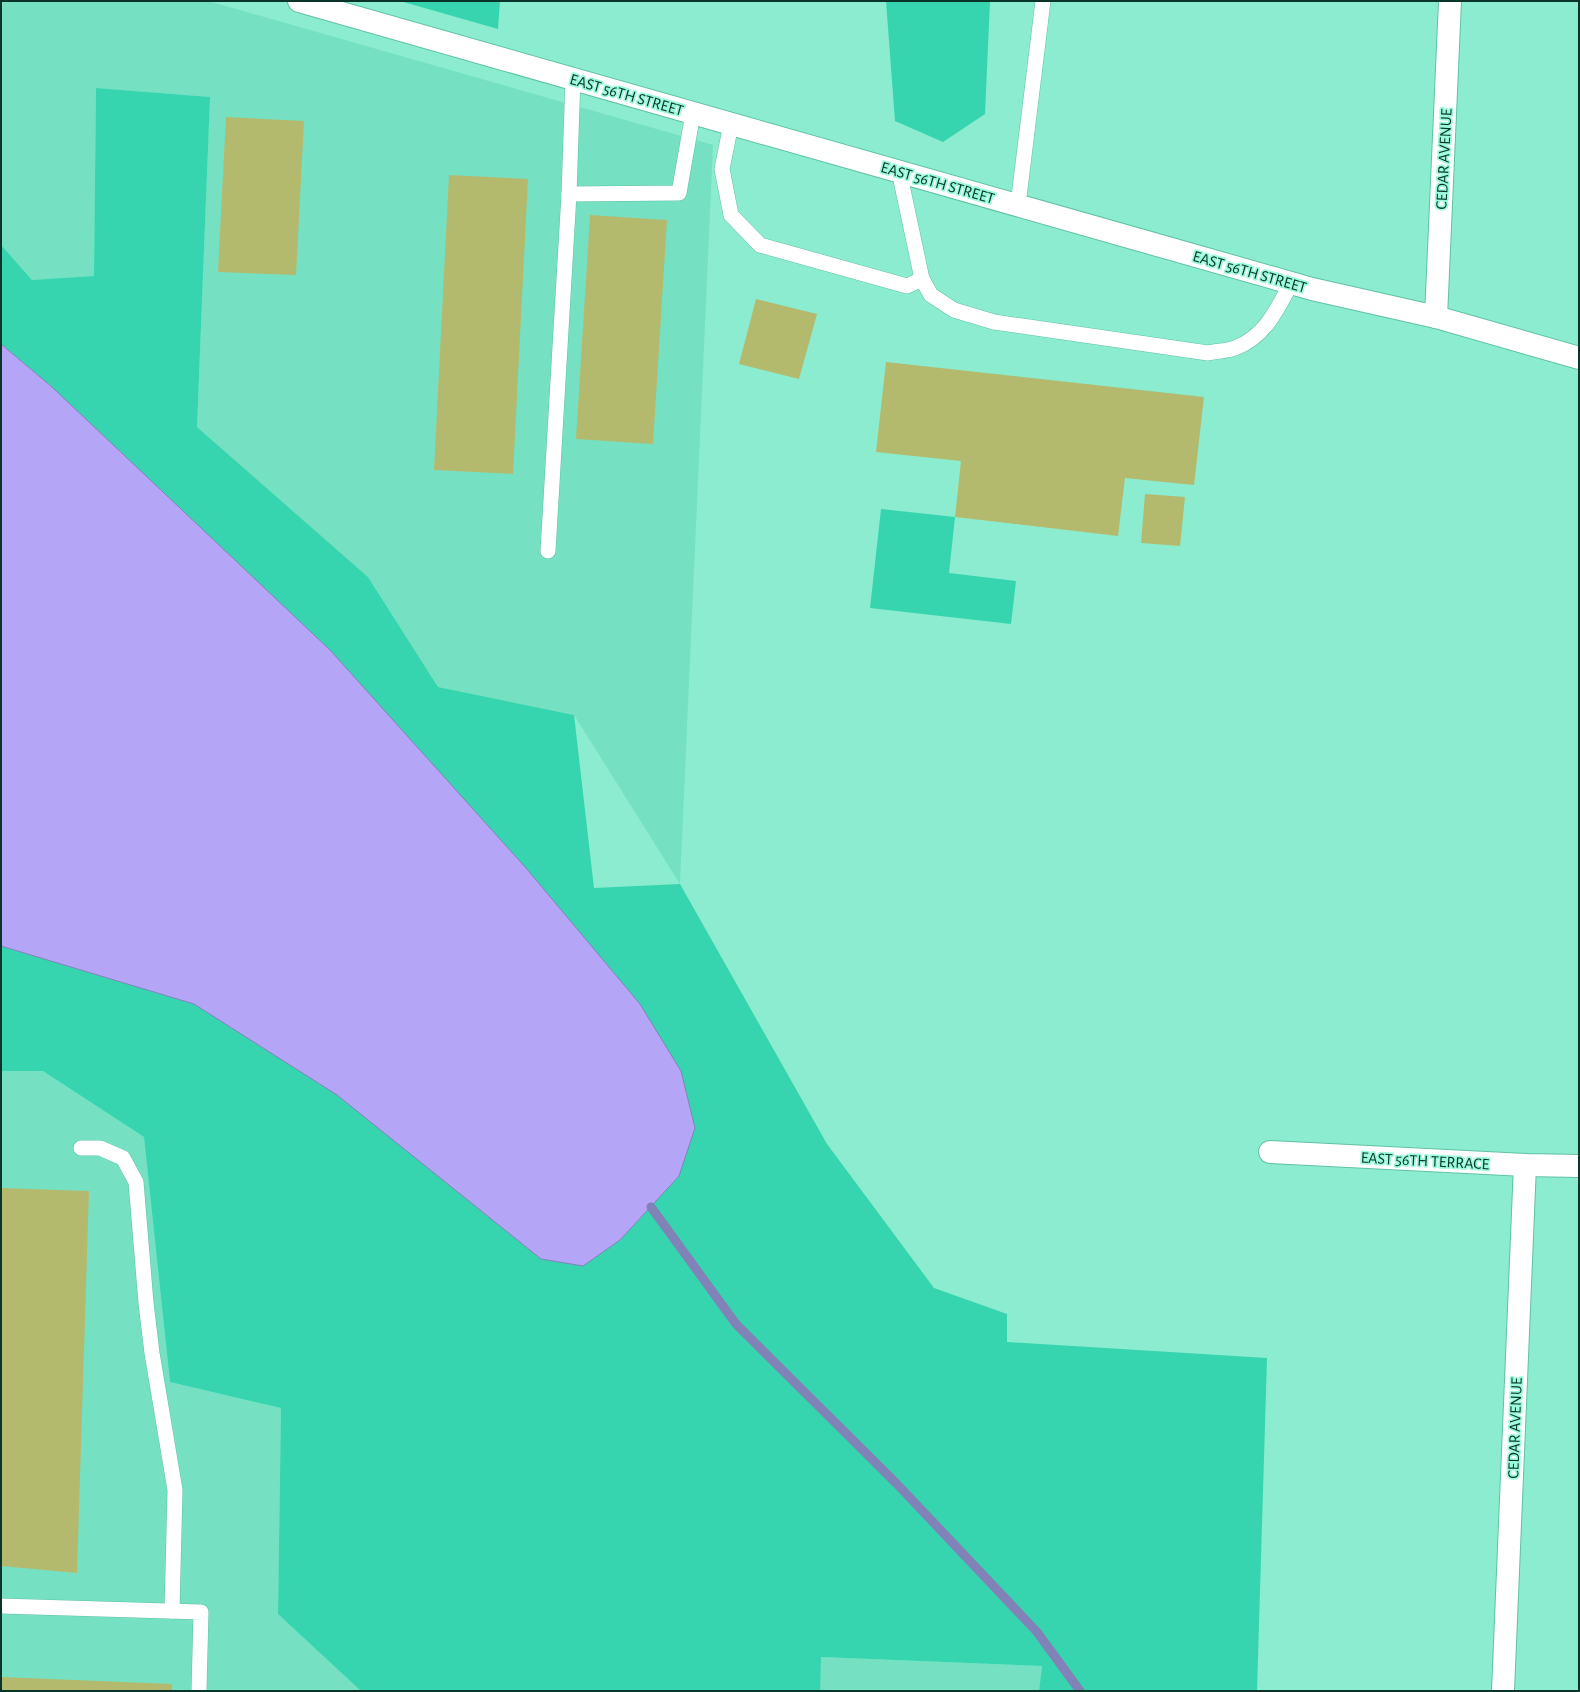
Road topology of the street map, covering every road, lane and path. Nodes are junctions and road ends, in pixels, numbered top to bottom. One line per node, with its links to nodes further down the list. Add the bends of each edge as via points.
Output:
1 (299, 1): 4 (street, EAST 56TH STREET)
2 (1043, 1): 9 (lane)
3 (1450, 1): 12 (street, CEDAR AVENUE)
4 (573, 78): 5 (street, EAST 56TH STREET); 8 (lane)
5 (693, 113): 6 (street, EAST 56TH STREET); 8 (lane, via 679,193)
6 (731, 124): 7 (street, EAST 56TH STREET); 10 (lane, via 722,169 731,215 760,245 906,286)
7 (899, 171): 9 (street, EAST 56TH STREET); 10 (lane)
8 (569, 194): 14 (lane)
9 (1018, 205): 11 (street, EAST 56TH STREET)
10 (922, 279): 11 (lane, via 932,295 954,310 994,322 1208,353 1236,348 1256,336 1274,317)
11 (1291, 282): 12 (street, EAST 56TH STREET)
12 (1436, 317): 13 (street, EAST 56TH STREET)
13 (1579, 358)
14 (548, 550)
15 (81, 1148): 20 (lane, via 100,1148 123,1158 136,1182 152,1353 175,1490)
16 (1270, 1152): 17 (street, EAST 56TH TERRACE)
17 (1525, 1165): 18 (street, EAST 56TH TERRACE); 22 (street, CEDAR AVENUE)
18 (1579, 1166)
19 (1, 1606): 20 (lane)
20 (172, 1611): 21 (lane, via 201,1612)
21 (199, 1691)
22 (1503, 1691)

